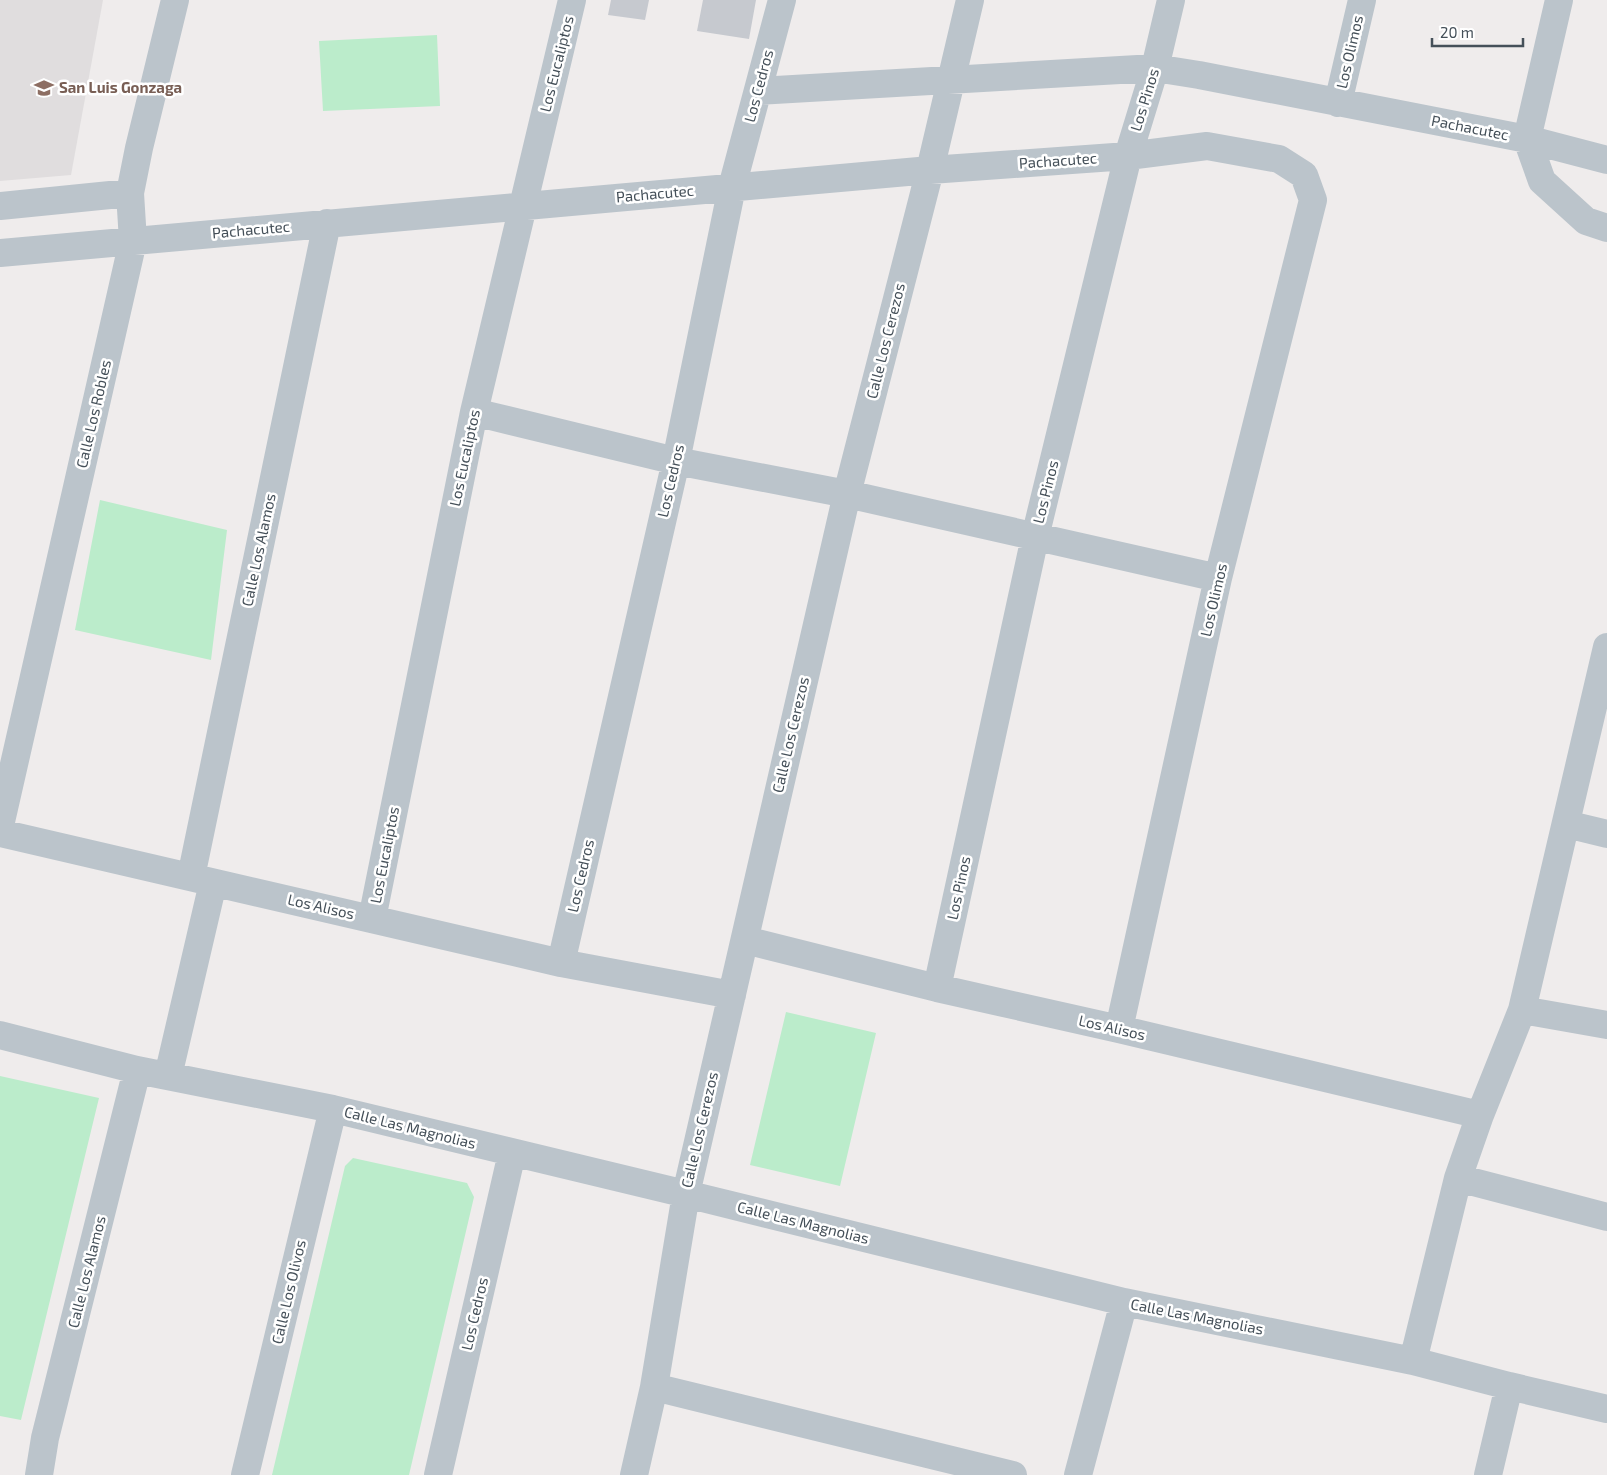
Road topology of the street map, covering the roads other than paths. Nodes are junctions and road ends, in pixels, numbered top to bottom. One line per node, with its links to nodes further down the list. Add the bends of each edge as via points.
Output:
1 (175, 0): 18 (street, Calle Los Robles, via 138,148)
2 (572, 0): 20 (street, Los Eucaliptos)
3 (782, 0): 10 (street, Los Cedros)
4 (970, 0): 9 (street, Calle Los Cerezos)
5 (1171, 0): 8 (street, Los Pinos)
6 (1362, 0): 11 (street, Los Olimos)
7 (1559, 0): 12 (street)
8 (1155, 68): 9 (street, Pachacutec); 11 (street, Pachacutec); 13 (street, Los Pinos)
9 (951, 79): 10 (street, Pachacutec); 15 (street, Calle Los Cerezos)
10 (758, 91): 17 (street, Los Cedros)
11 (1338, 103): 12 (street, Pachacutec)
12 (1527, 139): 14 (street, Pachacutec); 22 (street, via 1542,181 1586,221)
13 (1128, 156): 15 (street, Pachacutec); 16 (street, Pachacutec, via 1207,146 1279,159); 28 (street, Los Pinos)
14 (1607, 160)
15 (930, 170): 17 (street, Pachacutec); 27 (street, Calle Los Cerezos)
16 (1304, 175): 29 (street, Los Olimos, via 1313,200)
17 (732, 187): 20 (street, Pachacutec); 26 (street, Los Cedros)
18 (130, 194): 19 (street); 23 (street, Calle Los Robles)
19 (0, 206)
20 (523, 206): 21 (street, Pachacutec); 25 (street, Los Eucaliptos)
21 (327, 223): 23 (street, Pachacutec); 35 (street, Calle Los Alamos)
22 (1607, 228)
23 (133, 241): 24 (street, Pachacutec); 32 (street, Calle Los Robles)
24 (0, 253)
25 (474, 412): 26 (street); 36 (street, Los Eucaliptos)
26 (676, 462): 27 (street); 38 (street, Los Cedros)
27 (847, 494): 28 (street); 37 (street, Calle Los Cerezos)
28 (1035, 537): 29 (street); 39 (street, Los Pinos)
29 (1218, 578): 43 (street, Los Olimos)
30 (1607, 648): 31 (street)
31 (1566, 824): 34 (street); 41 (street)
32 (0, 826)
33 (0, 833): 35 (street, Los Alisos)
34 (1607, 834)
35 (202, 880): 36 (street, Los Alisos); 46 (street, Calle Los Alamos)
36 (372, 919): 38 (street, Los Alisos)
37 (744, 940): 39 (street, Los Alisos); 40 (street, Calle Los Cerezos)
38 (561, 963): 40 (street, Los Alisos)
39 (937, 988): 43 (street, Los Alisos)
40 (732, 995): 51 (street, Calle Los Cerezos)
41 (1522, 1010): 42 (street); 48 (street)
42 (1607, 1025)
43 (1119, 1029): 48 (street, Los Alisos)
44 (0, 1035): 45 (street, Calle Las Magnolias)
45 (137, 1070): 46 (street, Calle Las Magnolias); 58 (street, Calle Los Alamos, via 45,1438)
46 (168, 1076): 47 (street, Calle Las Magnolias)
47 (333, 1109): 49 (street, Calle Las Magnolias); 59 (street, Calle Los Olivos)
48 (1480, 1116): 50 (street)
49 (512, 1153): 51 (street, Calle Las Magnolias); 60 (street, Los Cedros)
50 (1458, 1178): 52 (street); 54 (street)
51 (686, 1194): 53 (street, Calle Las Magnolias); 56 (street, Calle Los Cerezos)
52 (1607, 1217)
53 (1124, 1302): 54 (street, Calle Las Magnolias); 63 (street)
54 (1413, 1361): 55 (street, Calle Las Magnolias)
55 (1509, 1386): 57 (street, Calle Las Magnolias); 64 (street)
56 (654, 1387): 61 (street, Calle Los Cerezos); 62 (street)
57 (1607, 1409)
58 (39, 1475)
59 (245, 1475)
60 (438, 1475)
61 (634, 1475)
62 (1013, 1475)
63 (1078, 1475)
64 (1488, 1475)

